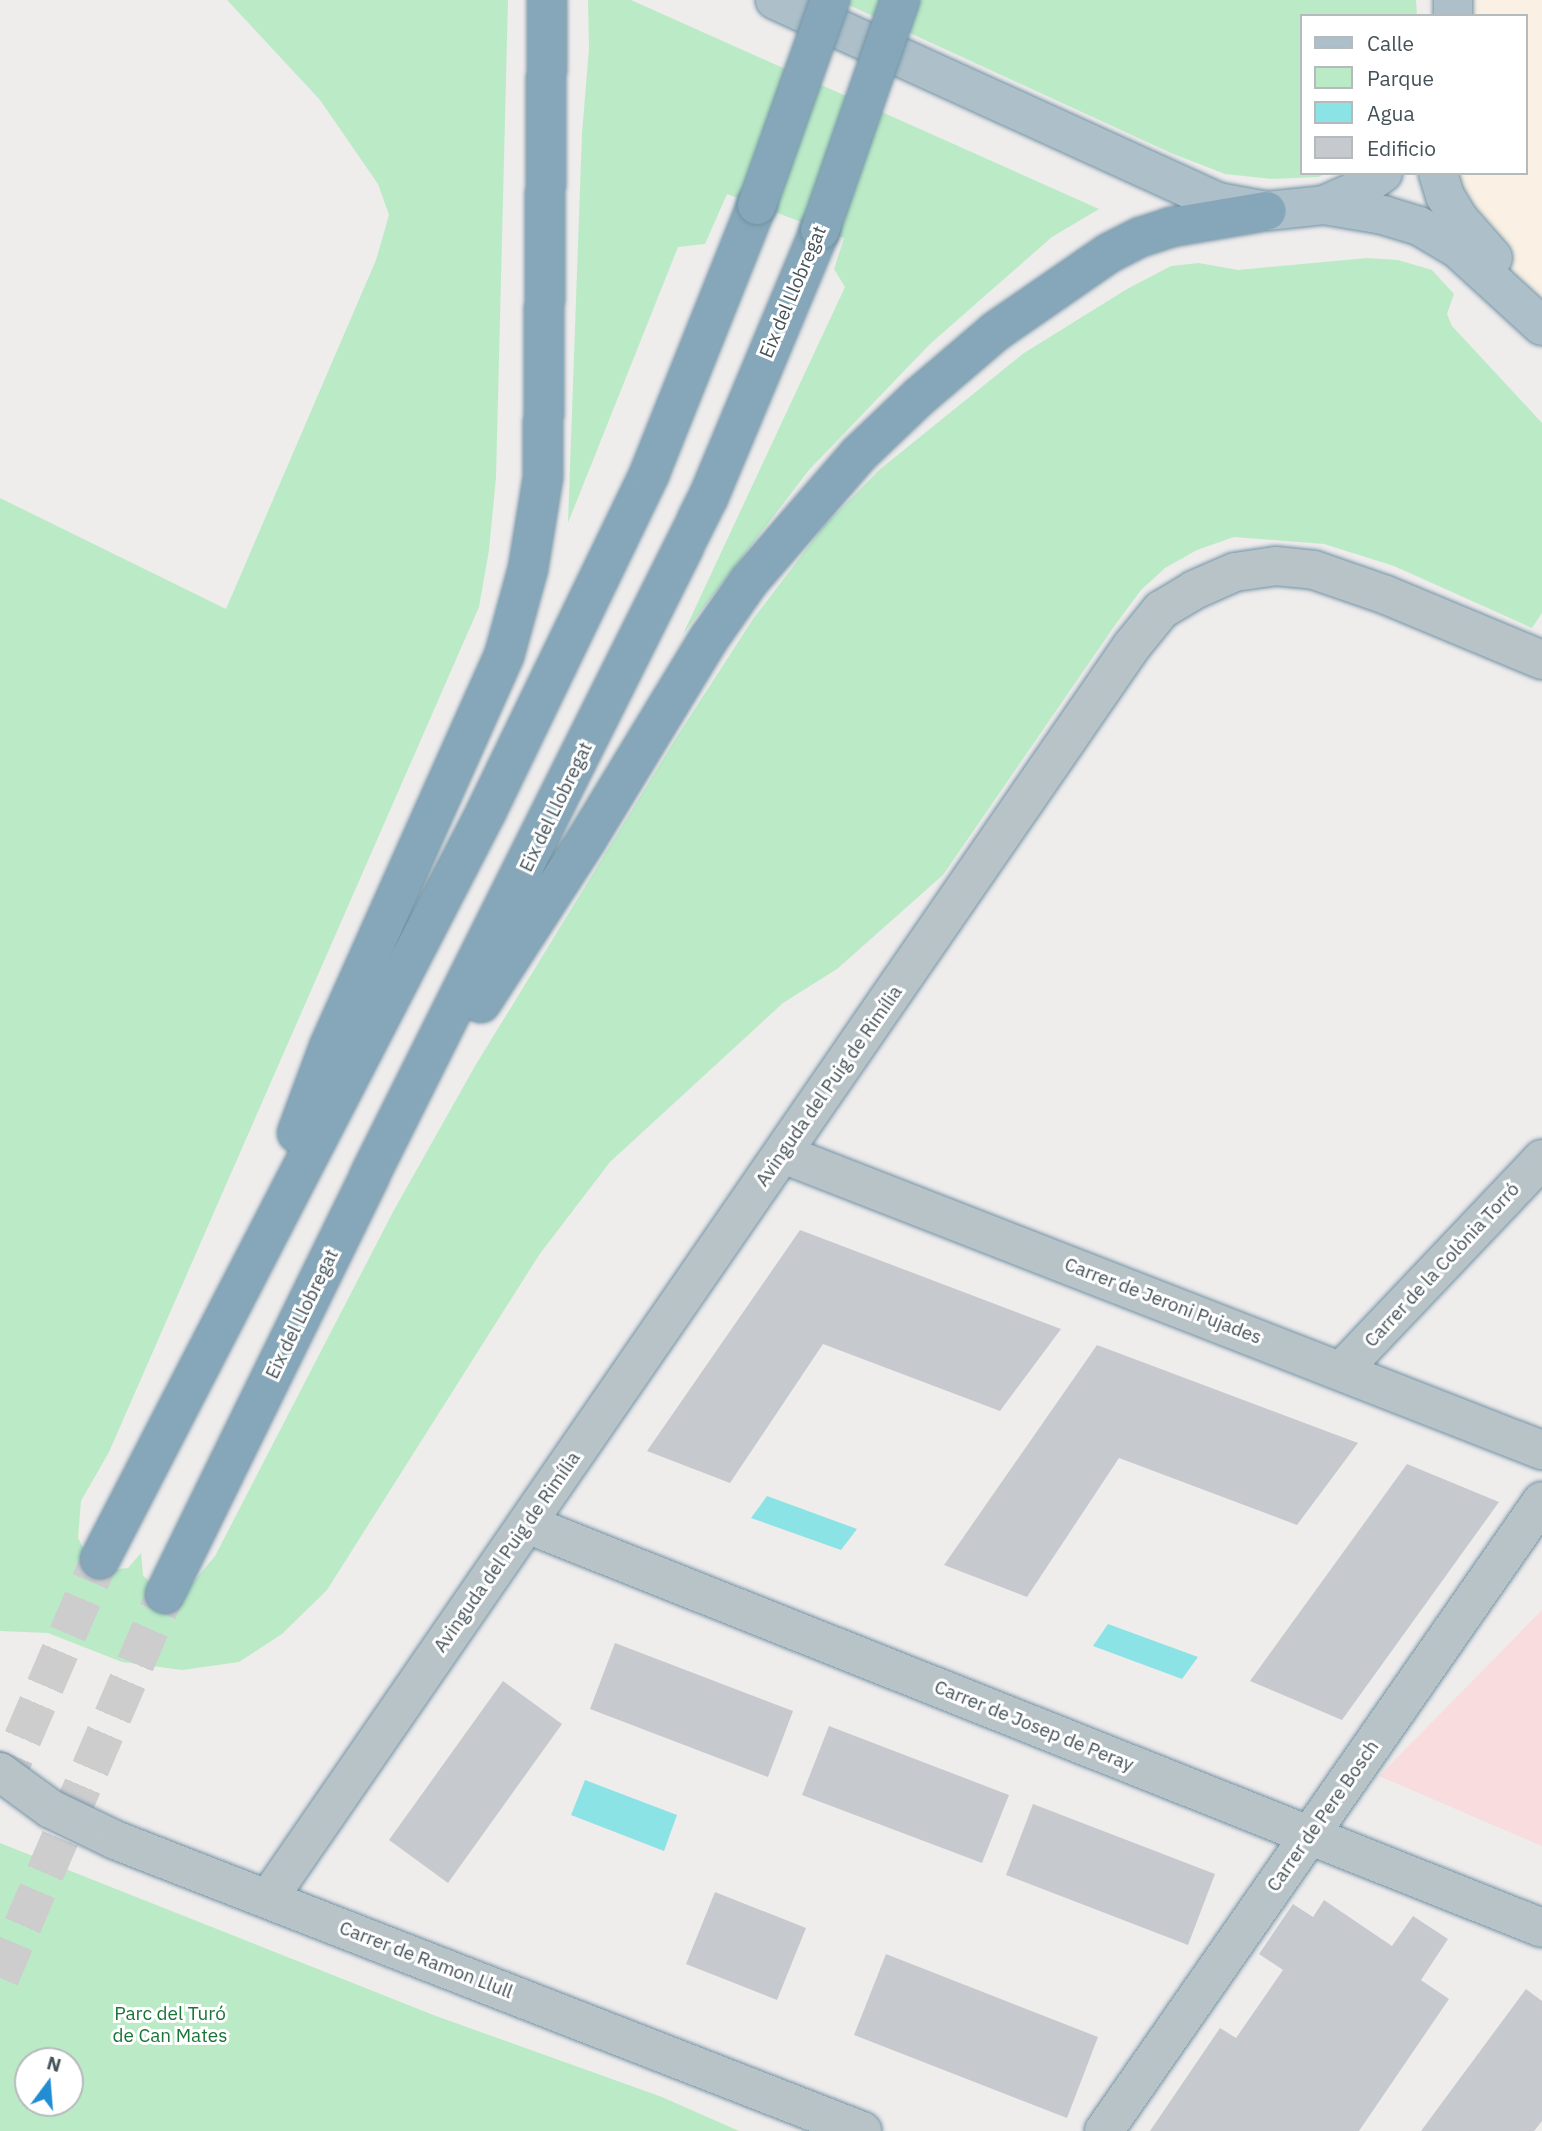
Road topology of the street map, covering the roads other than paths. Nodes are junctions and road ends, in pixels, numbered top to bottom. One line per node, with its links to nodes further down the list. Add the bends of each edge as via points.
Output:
1 (547, 0): 14 (highway, via 543,477 528,569 504,656 329,1047)
2 (775, 0): 8 (main road, via 1184,189 1218,202)
3 (830, 0): 14 (highway, bridge, via 757,205 650,472 486,812)
4 (900, 0): 13 (highway, Eix del Llobregat, bridge, via 820,230 708,498)
5 (1380, 175): 7 (main road)
6 (1439, 175): 9 (main road, via 1458,218)
7 (1324, 205): 8 (main road); 9 (main road, via 1419,226 1458,249)
8 (1267, 211): 13 (highway, via 1171,227 1109,253 996,331 859,454 757,571 710,637 587,839)
9 (1538, 321)
10 (1542, 660): 11 (street, Avinguda del Puig de Rimília, via 1387,594 1314,570 1276,566 1235,572 1161,610 1131,647)
11 (783, 1154): 15 (street, Carrer de Jeroni Pujades); 18 (street, Avinguda del Puig de Rimília)
12 (1542, 1159): 15 (street, Carrer de la Colònia Torró)
13 (370, 1175): 20 (highway, Eix del Llobregat)
14 (244, 1276): 19 (highway)
15 (1342, 1370): 16 (street, Carrer de Jeroni Pujades)
16 (1542, 1450)
17 (1542, 1501): 22 (street, Carrer de Pere Bosch)
18 (527, 1524): 22 (street, Carrer de Josep de Peray); 23 (street, Avinguda del Puig de Rimília)
19 (100, 1559)
20 (165, 1594)
21 (0, 1772): 23 (street, Carrer de Ramon Llull, via 51,1809 115,1840)
22 (1309, 1835): 24 (street, Carrer de Josep de Peray); 26 (street, Carrer de Pere Bosch)
23 (268, 1899): 25 (street, Carrer de Ramon Llull)
24 (1542, 1928)
25 (862, 2131)
26 (1104, 2131)

